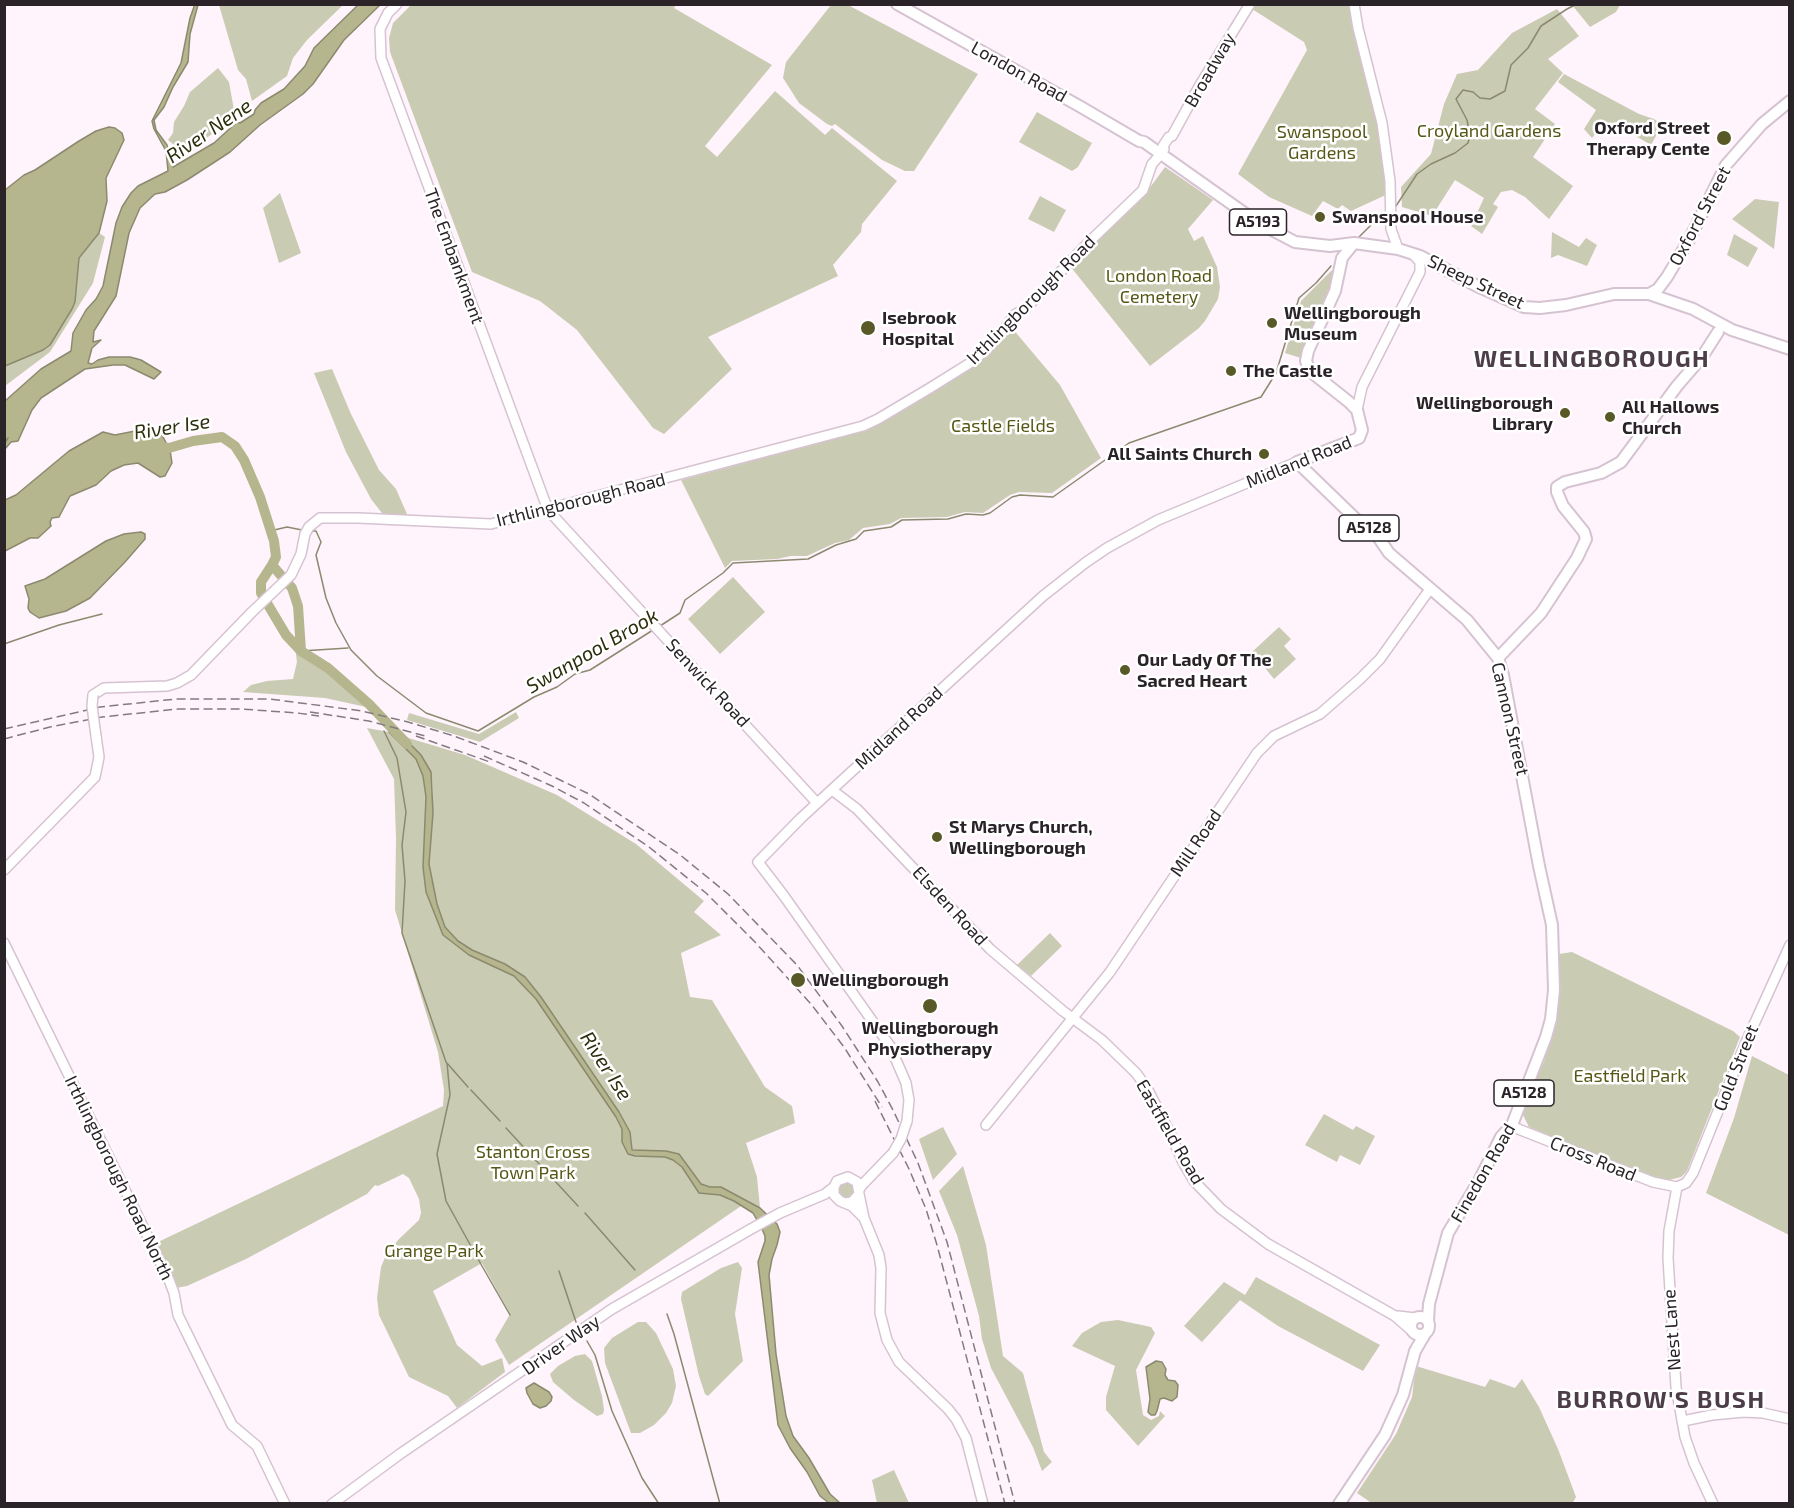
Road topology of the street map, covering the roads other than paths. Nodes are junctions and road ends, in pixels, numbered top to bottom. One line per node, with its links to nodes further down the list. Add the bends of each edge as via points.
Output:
1 (397, 4): 26 (main road, The Embankment, via 380,29 381,58)
2 (897, 4): 6 (main road, London Road / A5193)
3 (1250, 4): 6 (main road, Broadway)
4 (1354, 4): 7 (main road, via 1384,131)
5 (1790, 101): 14 (main road, Oxford Street, via 1762,124 1726,165)
6 (1159, 153): 10 (main road, London Road / A5193, via 1277,234 1295,242); 25 (main road, Irthlingborough Road, via 1143,190 1025,309 1014,315 987,349 963,368 878,419)
7 (1391, 229): 9 (main road); 11 (main road)
8 (1354, 243): 9 (main road, London Road / A5193); 10 (main road, London Road / A5193); 13 (main road)
9 (1380, 245): 11 (main road, London Road / A5193)
10 (1330, 246): 13 (main road)
11 (1398, 249): 12 (main road, London Road / A5193)
12 (1413, 254): 15 (main road, Sheep Street / A5193, via 1524,307); 21 (main road, via 1420,262 1420,272)
13 (1342, 258): 22 (main road, via 1335,291 1306,361 1315,375)
14 (1663, 283): 15 (main road, Oxford Street); 16 (main road, Oxford Street)
15 (1649, 294): 16 (main road)
16 (1668, 299): 17 (main road)
17 (1712, 320): 18 (main road); 19 (main road)
18 (1732, 330): 19 (main road); 20 (main road)
19 (1718, 332): 29 (main road, via 1621,462 1601,473 1559,485 1557,492 1563,506 1586,539 1540,613)
20 (1790, 349)
21 (1362, 387): 22 (main road, via 1351,393); 23 (main road)
22 (1337, 393): 23 (main road)
23 (1357, 410): 24 (main road, Midland Road, via 1361,434)
24 (1297, 462): 28 (main road, A5128); 30 (main road, Midland Road, via 1158,520 1085,563 1043,596)
25 (573, 501): 26 (main road, Irthlingborough Road); 27 (main road, via 566,507)
26 (548, 510): 27 (main road, Senwick Road); 33 (main road, Irthlingborough Road, bridge, via 491,524 320,518 309,526 291,575 185,680 167,686 104,688 93,695 99,757 95,777)
27 (562, 525): 31 (main road, Senwick Road)
28 (1434, 592): 29 (main road, Cannon Street / A5128, via 1467,620); 36 (main road, Mill Road, via 1360,679 1320,714 1274,736 1257,753 1110,972)
29 (1498, 658): 32 (main road, Cannon Street / A5128)
30 (832, 790): 31 (main road, Midland Road); 36 (main road, Elsden Road, via 857,809 990,949)
31 (818, 803): 39 (main road, Midland Road, bridge, via 758,862 890,1046 906,1083 909,1100 901,1139)
32 (1539, 866): 38 (main road, Finedon Road / A5128, via 1552,925 1551,1019)
33 (4, 870)
34 (4, 943): 54 (main road, Irthlingborough Road North, via 169,1280 178,1315 232,1425 257,1446)
35 (1790, 945): 41 (main road, Gold Street, via 1694,1173 1686,1183)
36 (1071, 1018): 37 (main road, Mill Road); 47 (main road, Eastfield Road, via 1136,1073 1194,1181 1222,1210 1268,1244)
37 (986, 1125)
38 (1512, 1125): 41 (main road, Cross Road, via 1653,1182); 48 (main road, Finedon Road / A5128, via 1501,1137 1448,1233 1429,1304)
39 (873, 1174): 40 (main road); 43 (main road, Midland Road)
40 (851, 1178): 42 (main road, via 840,1179); 43 (main road, via 857,1182)
41 (1677, 1186): 53 (main road, Nest Lane, via 1668,1258 1674,1361)
42 (834, 1187): 44 (main road, via 834,1195); 45 (main road, Driver Way)
43 (859, 1192): 44 (main road, via 852,1202); 46 (main road)
44 (842, 1202): 45 (main road, Driver Way); 46 (main road)
45 (801, 1205): 55 (main road, Driver Way, via 780,1213 612,1309)
46 (864, 1218): 56 (main road, via 879,1254 880,1313 887,1340 899,1362 956,1419 966,1438)
47 (1395, 1316): 48 (main road, Eastfield Road); 49 (main road, Eastfield Road)
48 (1420, 1319): 49 (main road, via 1411,1325); 50 (main road, via 1430,1328)
49 (1412, 1331): 50 (main road); 51 (main road)
50 (1425, 1334): 51 (main road)
51 (1415, 1351): 57 (main road, via 1403,1395 1385,1435)
52 (1790, 1419): 53 (main road, via 1744,1412)
53 (1683, 1421): 58 (main road, Nest Lane, via 1694,1463)
54 (285, 1503)
55 (332, 1503)
56 (983, 1503)
57 (1338, 1503)
58 (1713, 1503)

